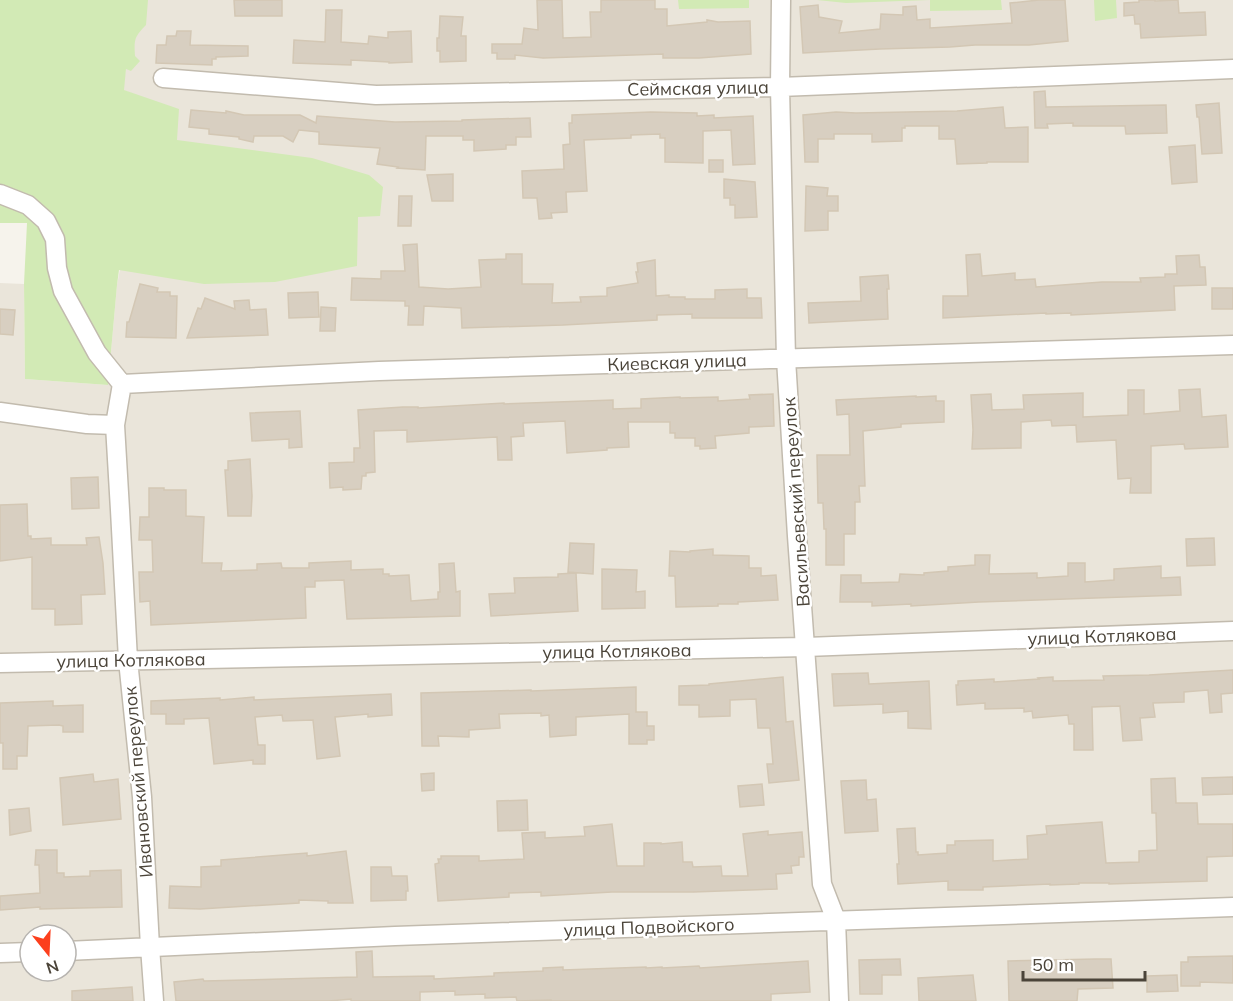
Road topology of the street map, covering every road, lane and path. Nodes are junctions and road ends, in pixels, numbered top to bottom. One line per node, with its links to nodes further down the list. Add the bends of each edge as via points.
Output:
1 (781, 0): 4 (street, Васильевский переулок)
2 (1233, 69): 4 (street, Сеймская улица)
3 (163, 78): 4 (street, Сеймская улица, via 376,94)
4 (780, 87): 7 (street, Васильевский переулок)
5 (0, 194): 8 (street, via 28,205 46,220 55,239 63,291 97,353)
6 (1233, 345): 7 (street, Киевская улица)
7 (786, 358): 8 (street, Киевская улица); 12 (street, Васильевский переулок)
8 (122, 384): 10 (street, Ивановский переулок)
9 (0, 412): 10 (street)
10 (116, 425): 13 (street, Ивановский переулок)
11 (1233, 631): 12 (street, улица Котлякова)
12 (806, 648): 13 (street, улица Котлякова); 16 (street, Васильевский переулок, via 822,884)
13 (128, 660): 14 (street, улица Котлякова); 17 (street, Ивановский переулок, via 142,797)
14 (0, 663)
15 (1233, 907): 16 (street, улица Подвойского)
16 (836, 920): 17 (street, улица Подвойского); 22 (street, Васильевский переулок)
17 (150, 947): 18 (street, улица Подвойского); 21 (street, Ивановский переулок)
18 (78, 950)
19 (18, 952): 20 (street)
20 (0, 953)
21 (154, 1001)
22 (839, 1001)

